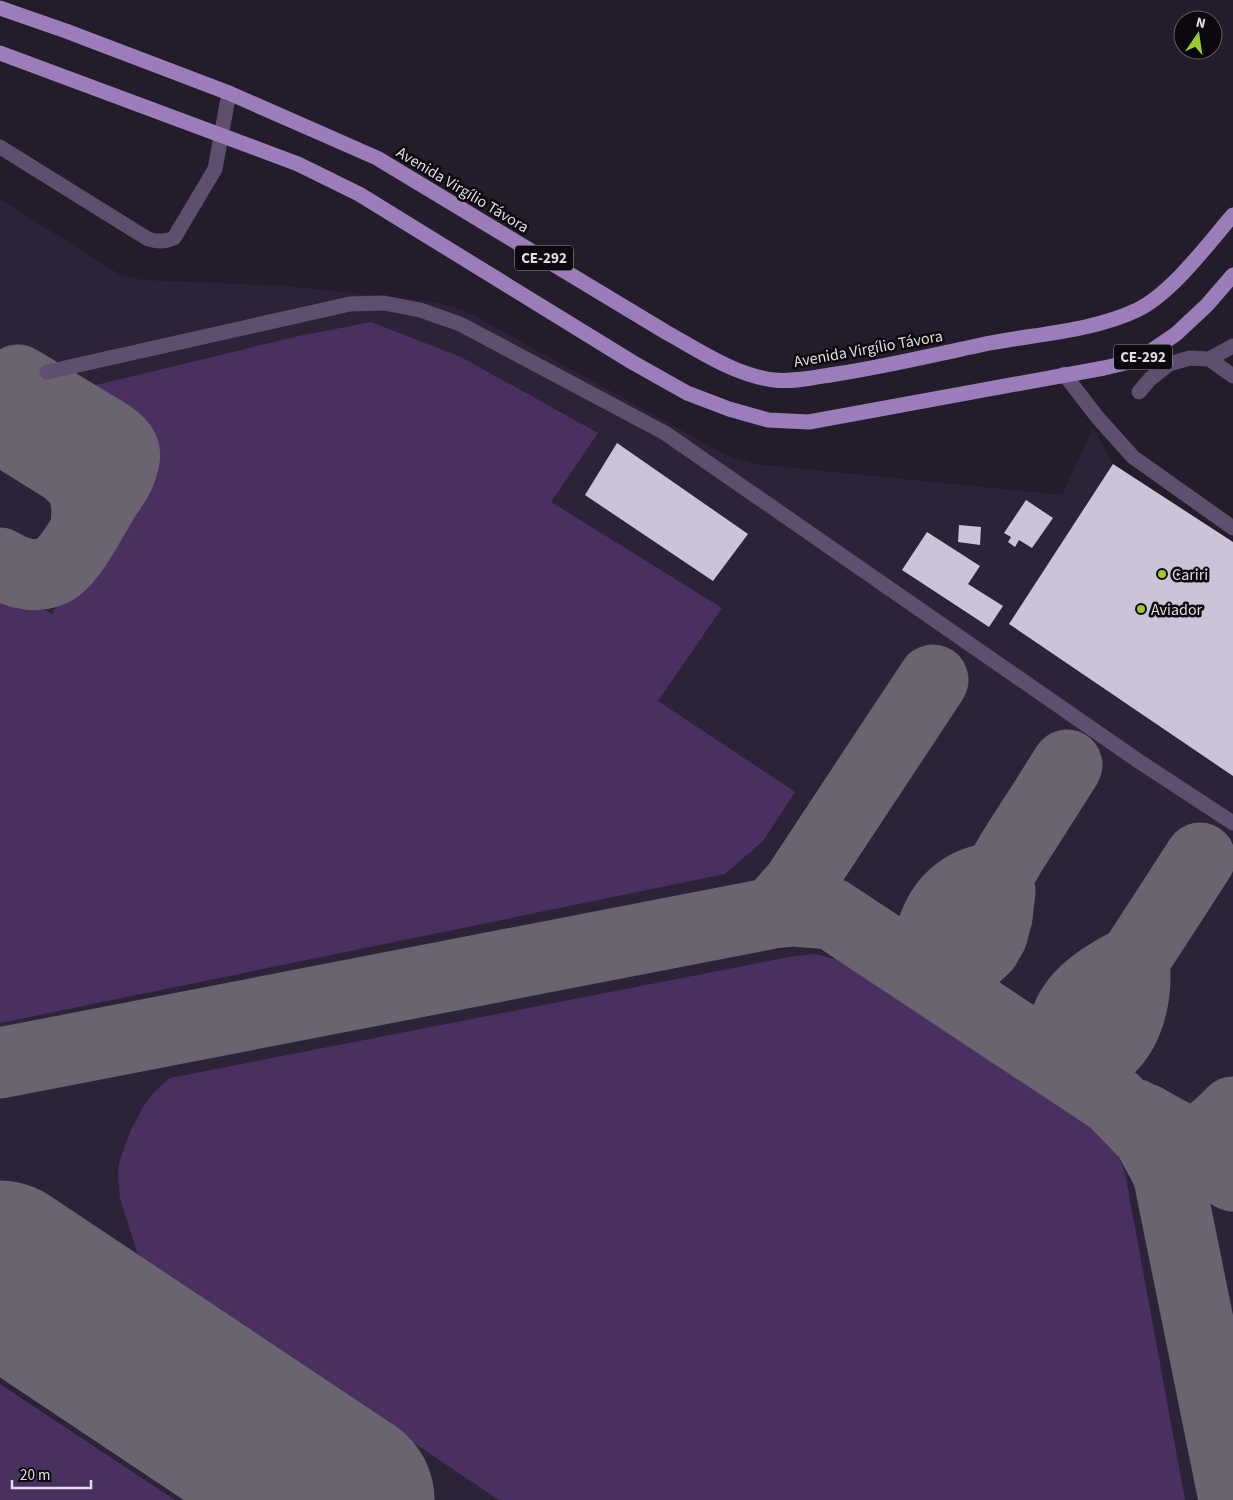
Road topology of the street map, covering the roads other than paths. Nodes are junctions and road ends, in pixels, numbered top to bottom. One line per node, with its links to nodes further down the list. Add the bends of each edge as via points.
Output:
1 (0, 8): 3 (main road, Avenida Virgílio Távora / CE-292)
2 (0, 52): 4 (main road, CE-292)
3 (229, 93): 4 (street); 6 (main road, Avenida Virgílio Távora / CE-292, via 377,158 672,336 712,358 774,380 846,373 1107,322 1138,310 1170,287)
4 (221, 135): 5 (street, via 215,169 174,238 166,241 148,240); 11 (main road, CE-292, via 298,164 359,194 632,362 687,393 729,409 768,420 809,422)
5 (0, 147)
6 (1233, 215)
7 (1233, 275): 11 (main road, CE-292, via 1176,334 1138,360)
8 (1233, 346): 9 (street)
9 (1209, 360): 12 (street); 13 (street, via 1190,358 1170,364)
10 (48, 372): 15 (street, via 350,304 402,306 460,324 665,433 1129,755)
11 (1064, 374): 14 (street, via 1133,456)
12 (1233, 376)
13 (1139, 392)
14 (1233, 528)
15 (1233, 823)

